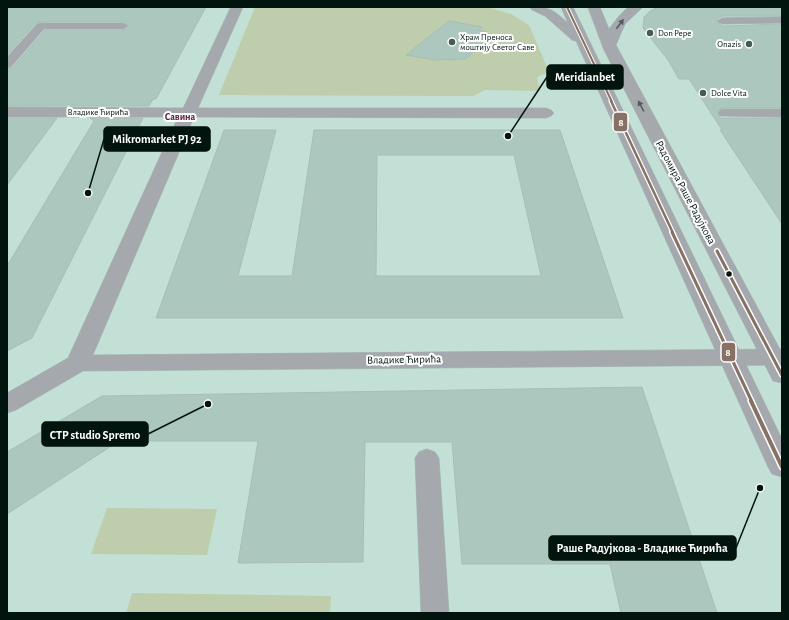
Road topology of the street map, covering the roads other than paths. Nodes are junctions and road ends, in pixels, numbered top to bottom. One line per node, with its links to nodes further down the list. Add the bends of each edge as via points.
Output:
1 (237, 7): 13 (street)
2 (536, 7): 9 (street, via 565,26)
3 (567, 7): 9 (street)
4 (594, 7): 10 (street, Радомира Раше Радујкова)
5 (637, 7): 10 (street, one-way to 5, via 611,36 621,21)
6 (782, 20): 7 (lane)
7 (722, 21)
8 (123, 26): 11 (lane, via 41,26)
9 (584, 45): 17 (street)
10 (609, 45): 19 (street, Радомира Раше Радујкова, one-way to 10)
11 (7, 64)
12 (7, 112): 13 (street, Владике Ћирића)
13 (188, 112): 14 (street, Владике Ћирића); 18 (street)
14 (546, 113)
15 (725, 113): 16 (lane)
16 (782, 113)
17 (730, 356): 18 (street, Владике Ћирића); 19 (street, Владике Ћирића); 22 (street)
18 (78, 363): 20 (street, Владике Ћирића)
19 (779, 363)
20 (7, 404)
21 (427, 458): 23 (lane)
22 (782, 467)
23 (435, 613)

